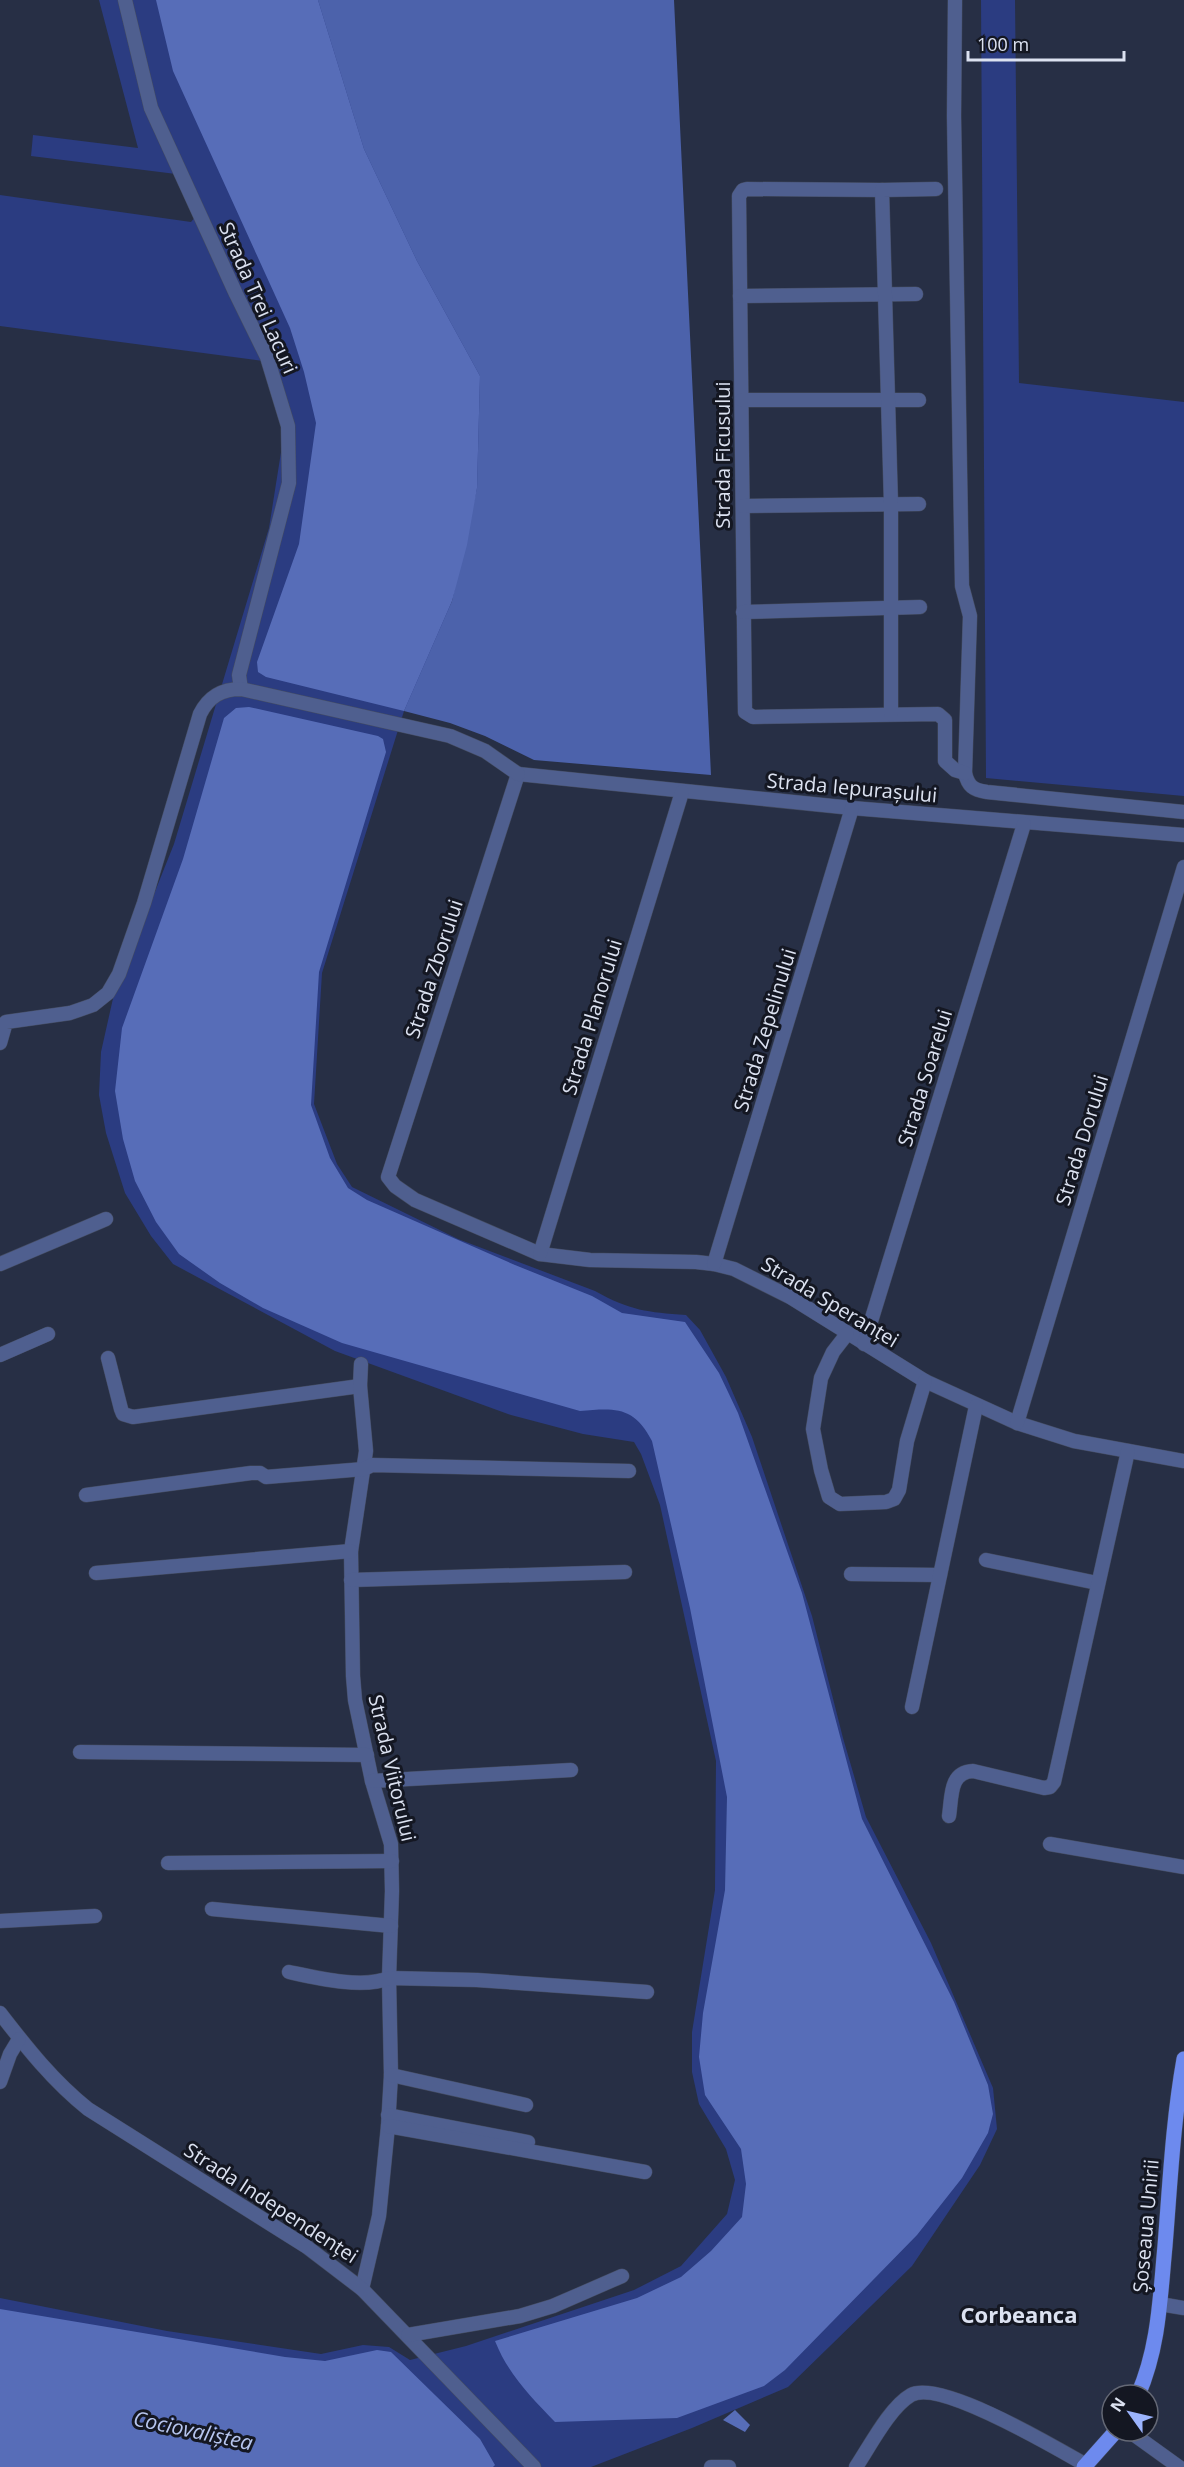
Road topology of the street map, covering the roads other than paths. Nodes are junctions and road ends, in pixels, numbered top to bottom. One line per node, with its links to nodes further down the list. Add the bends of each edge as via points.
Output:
1 (125, 0): 17 (street, Strada Trei Lacuri, via 151,108 267,357 288,426 289,483 238,675)
2 (955, 0): 20 (street, via 962,574 963,595 970,615)
3 (936, 189): 4 (street, Strada Ficusului)
4 (882, 190): 5 (street); 7 (street, Strada Ficusului, via 743,190 738,199)
5 (885, 293): 6 (street); 7 (street); 10 (street)
6 (916, 294)
7 (740, 296): 8 (street, Strada Ficusului)
8 (742, 400): 10 (street); 13 (street, Strada Ficusului)
9 (919, 400): 10 (street)
10 (888, 401): 11 (street)
11 (891, 504): 12 (street); 13 (street); 15 (street)
12 (919, 504)
13 (743, 506): 16 (street, Strada Ficusului)
14 (920, 607): 15 (street)
15 (890, 609): 16 (street); 18 (street)
16 (743, 612): 18 (street, Strada Ficusului, via 745,712 750,717)
17 (242, 689): 19 (street, via 450,736 477,747); 27 (street, via 213,696 200,714 144,903 120,974 108,993 93,1005 70,1013 6,1022)
18 (891, 714): 20 (street, Strada Ficusului, via 942,715 945,761)
19 (518, 774): 21 (street, Strada Iepurașului); 28 (street, Strada Zborului)
20 (966, 777): 23 (street, Strada Iepurașului, via 977,791)
21 (682, 792): 22 (street, Strada Iepurașului); 30 (street, Strada Planorului)
22 (852, 808): 24 (street, Strada Iepurașului); 32 (street, Strada Zepelinului)
23 (1184, 812)
24 (1024, 824): 25 (street, Strada Iepurașului); 35 (street, Strada Soarelui)
25 (1184, 835)
26 (1184, 867): 42 (street, Strada Dorului)
27 (0, 1043)
28 (388, 1176): 30 (street, Strada Speranței, via 415,1200)
29 (106, 1219): 31 (street)
30 (540, 1254): 32 (street, Strada Speranței, via 590,1260)
31 (0, 1264)
32 (714, 1264): 34 (street, Strada Speranței, via 754,1278)
33 (48, 1334): 36 (street)
34 (847, 1334): 35 (street, Strada Speranței); 39 (street, via 821,1378 813,1430 820,1470 833,1502 886,1502 897,1496)
35 (864, 1344): 39 (street, Strada Speranței)
36 (0, 1355)
37 (108, 1358): 40 (street, via 123,1414 133,1417)
38 (361, 1364): 40 (street, Strada Viitorului)
39 (925, 1381): 41 (street, Strada Speranței)
40 (360, 1386): 45 (street, Strada Viitorului, via 366,1437)
41 (976, 1406): 42 (street, Strada Speranței); 53 (street)
42 (1017, 1424): 43 (street, Strada Speranței, via 1074,1441)
43 (1128, 1451): 44 (street, Strada Speranței); 55 (street)
44 (1184, 1460)
45 (364, 1469): 46 (street, via 372,1465); 47 (street, via 266,1477 251,1473); 48 (street, Strada Viitorului)
46 (629, 1471)
47 (86, 1495)
48 (351, 1551): 51 (street); 54 (street, Strada Viitorului)
49 (986, 1560): 55 (street)
50 (625, 1572): 54 (street)
51 (96, 1573)
52 (851, 1574): 53 (street)
53 (940, 1575): 56 (street)
54 (351, 1580): 58 (street, Strada Viitorului, via 355,1700)
55 (1097, 1583): 61 (street, via 1054,1782 1044,1788 964,1772 954,1785)
56 (912, 1707)
57 (80, 1752): 58 (street)
58 (367, 1755): 60 (street, Strada Viitorului)
59 (571, 1770): 60 (street)
60 (372, 1781): 63 (street, Strada Viitorului)
61 (949, 1816)
62 (1050, 1844): 65 (street)
63 (392, 1861): 64 (street); 69 (street, Strada Viitorului)
64 (168, 1863)
65 (1184, 1867)
66 (212, 1909): 69 (street)
67 (95, 1916): 68 (street)
68 (0, 1921)
69 (391, 1926): 71 (street, Strada Viitorului)
70 (290, 1972): 71 (street, via 329,1980 379,1982)
71 (389, 1978): 72 (street); 76 (street, Strada Viitorului)
72 (647, 1992)
73 (0, 2013): 74 (street, Strada Independenței)
74 (20, 2039): 77 (street); 83 (street, Strada Independenței, via 64,2089 88,2109 307,2247)
75 (1184, 2059): 84 (main road, Șoseaua Unirii)
76 (391, 2075): 78 (street); 79 (street, Strada Viitorului)
77 (0, 2082)
78 (526, 2105)
79 (388, 2120): 80 (street); 81 (street); 83 (street, Strada Viitorului, via 379,2216)
80 (575, 2152)
81 (645, 2172)
82 (622, 2276): 86 (street, via 520,2316)
83 (363, 2289): 86 (street, Strada Independenței)
84 (1160, 2304): 85 (street); 87 (main road, Șoseaua Unirii, via 1154,2351)
85 (1184, 2308)
86 (408, 2335): 91 (street, Strada Independenței)
87 (1142, 2383)
88 (1105, 2443): 90 (main road)
89 (1146, 2443): 95 (street)
90 (1085, 2466): 94 (street, via 999,2418 926,2391 901,2402)
91 (534, 2467)
92 (711, 2467): 93 (street)
93 (729, 2467)
94 (856, 2467)
95 (1179, 2467)

